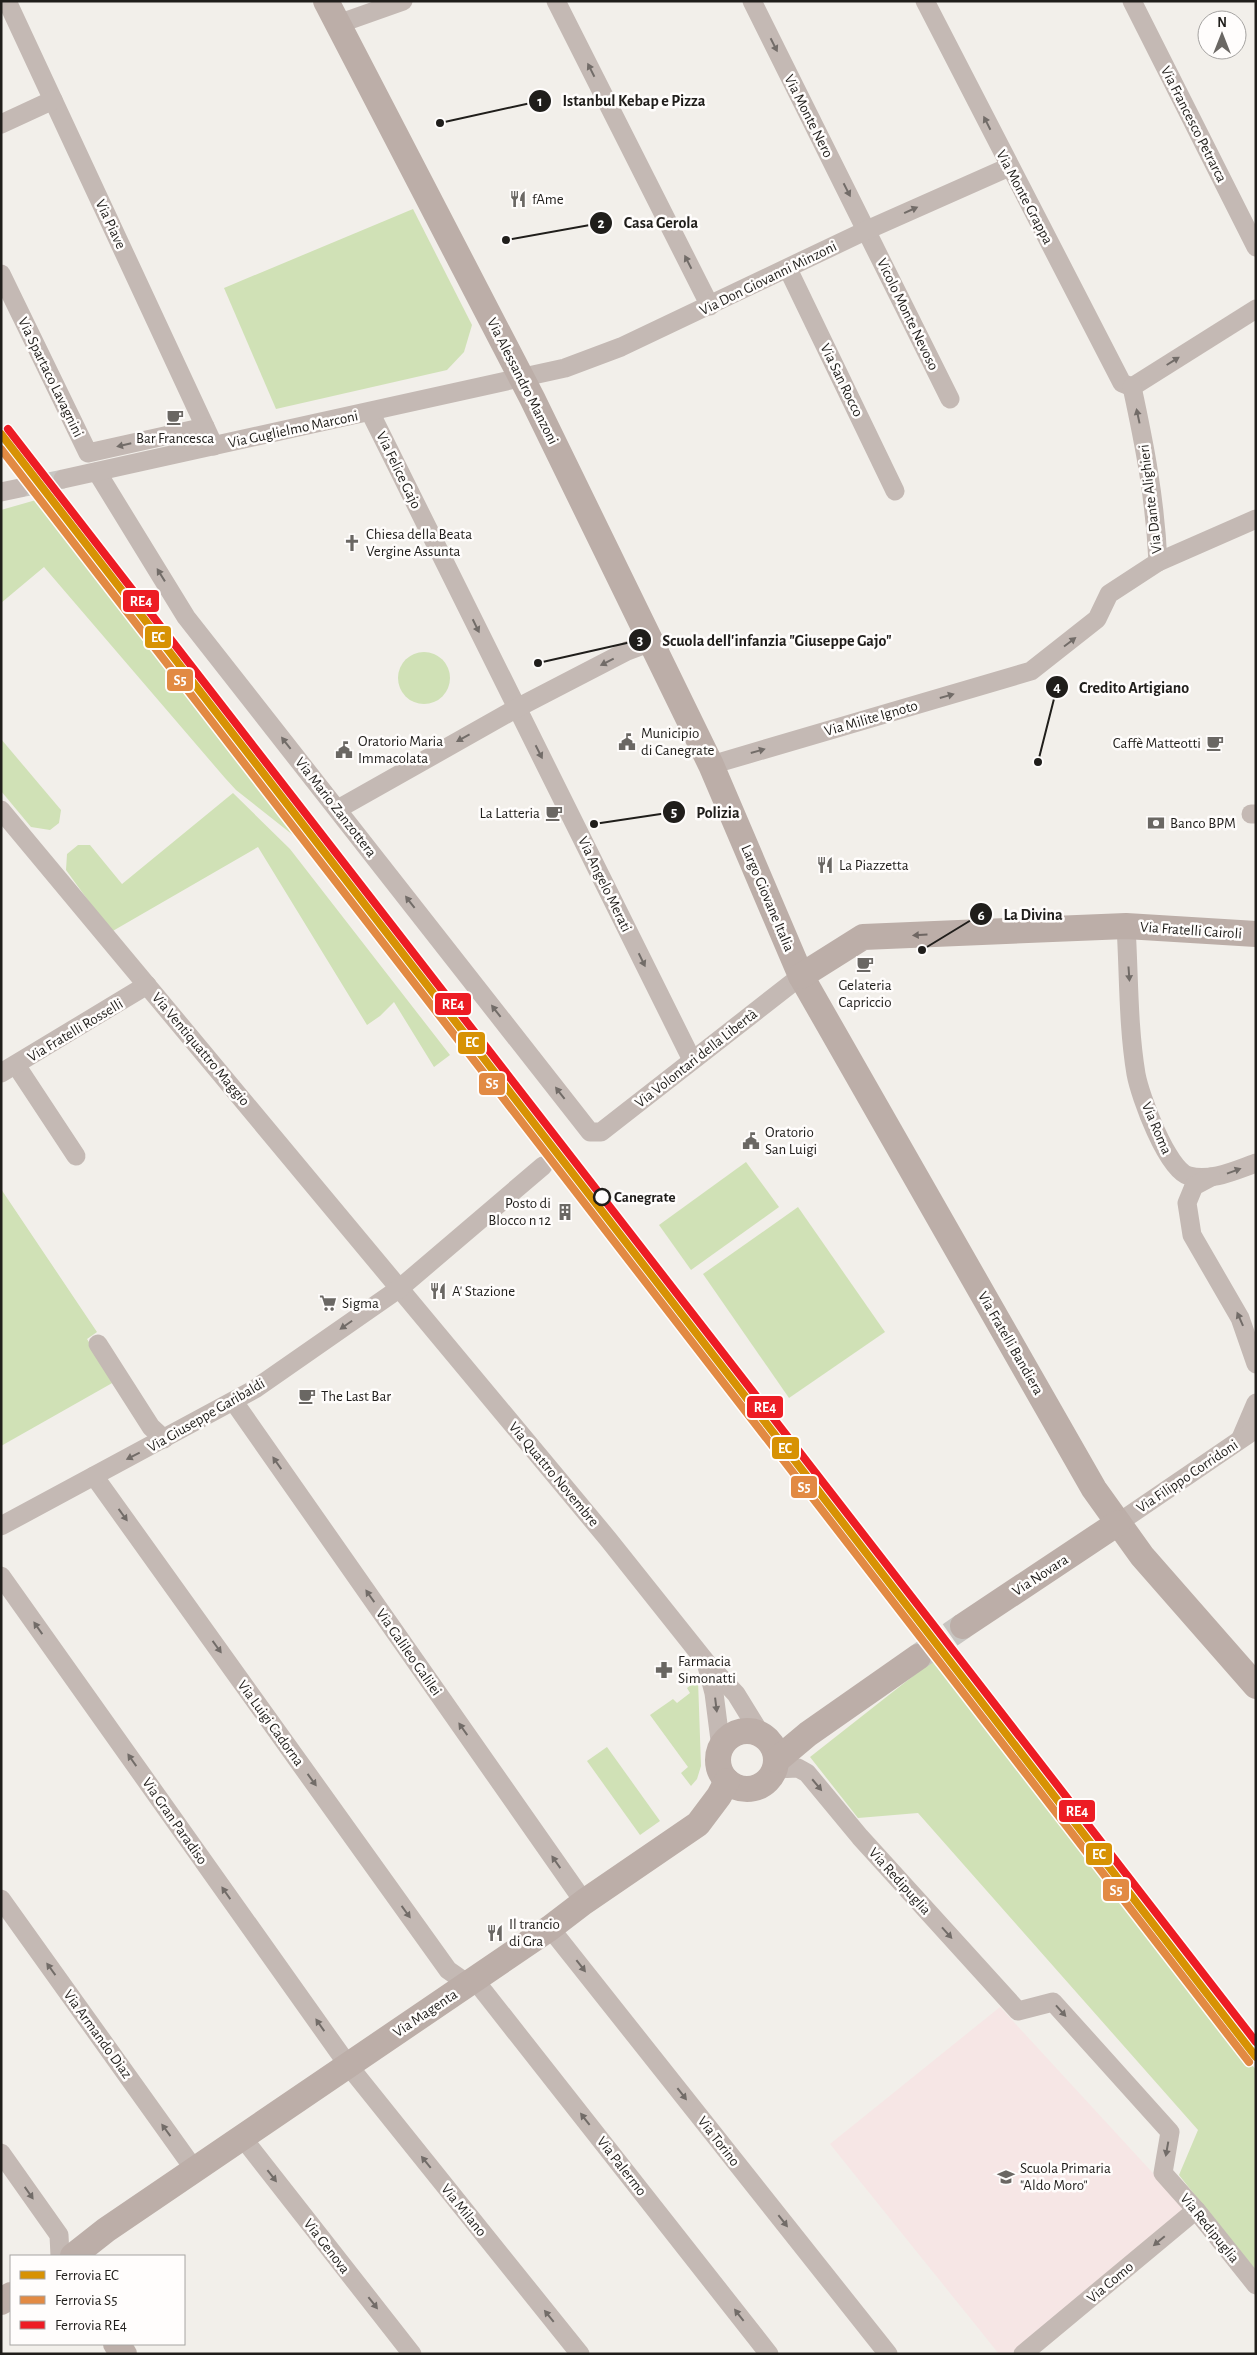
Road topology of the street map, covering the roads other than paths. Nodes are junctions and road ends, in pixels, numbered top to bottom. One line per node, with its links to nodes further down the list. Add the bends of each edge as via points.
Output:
1 (7, 1): 9 (street, Via Piave)
2 (326, 1): 8 (street, Via Alessandro Manzoni)
3 (403, 1): 8 (street)
4 (556, 1): 16 (street, one-way to 4)
5 (752, 1): 12 (street, Via Monte Nero, one-way to 12)
6 (925, 1): 11 (street, Via Monte Grappa, one-way to 6)
7 (1132, 1): 13 (street, Via Francesco Petrarca)
8 (338, 24): 18 (street, Via Alessandro Manzoni)
9 (53, 100): 10 (street); 22 (street, Via Piave)
10 (1, 124)
11 (1009, 167): 12 (street, Via Don Giovanni Minzoni, one-way to 11); 19 (street, Via Monte Grappa, via 1122,383)
12 (867, 230): 14 (street, Via Don Giovanni Minzoni); 20 (street, Vicolo Monte Nevoso)
13 (1256, 247)
14 (788, 269): 16 (street, Via Don Giovanni Minzoni); 27 (street, Via San Rocco)
15 (1, 274): 22 (street, Via Spartaco Lavagnini, one-way to 15, via 88,453)
16 (710, 306): 18 (street, Via Don Giovanni Minzoni, via 621,348)
17 (1256, 309): 19 (street, one-way to 17)
18 (523, 378): 21 (street, Via Guglielmo Marconi); 31 (street, Via Alessandro Manzoni)
19 (1132, 387): 30 (street, Via Dante Alighieri, one-way to 19, via 1150,469)
20 (950, 398)
21 (370, 412): 23 (street, Via Guglielmo Marconi); 33 (street, Via Felice Gajo, one-way to 33)
22 (205, 427): 23 (street, Via Piave)
23 (214, 446): 24 (street, Via Guglielmo Marconi)
24 (97, 472): 25 (street, Via Guglielmo Marconi); 35 (street, Via Mario Zanzottera, one-way to 24, via 186,617)
25 (63, 479)
26 (20, 488): 28 (street)
27 (895, 491)
28 (1, 492)
29 (1256, 519): 30 (street)
30 (1158, 562): 32 (street, Via Dante Alighieri, one-way to 30, via 1096,620 1109,594)
31 (651, 642): 33 (street, one-way to 33, via 627,651); 34 (street, Via Alessandro Manzoni)
32 (1031, 671): 34 (street, Via Milite Ignoto, one-way to 32)
33 (517, 708): 35 (street, one-way to 35); 41 (street, Via Angelo Merati, one-way to 41)
34 (711, 765): 39 (street, Largo Giovane Italia)
35 (338, 808): 43 (street, Via Mario Zanzottera, one-way to 35)
36 (1, 810): 40 (street, Via Ventiquattro Maggio)
37 (1126, 926): 38 (street, Via Fratelli Cairoli); 39 (street, Via Fratelli Cairoli, one-way to 39, via 863,937); 47 (street, Via Roma, one-way to 47, via 1136,1076 1172,1164 1188,1176)
38 (1256, 934)
39 (800, 976): 41 (street, Via Volontari della Libertà); 56 (street, Via Fratelli Bandiera, via 1094,1489)
40 (147, 985): 42 (street, Via Fratelli Rosselli); 48 (street, Via Ventiquattro Maggio)
41 (692, 1060): 43 (street, Via Volontari della Libertà, via 601,1132)
42 (9, 1069): 44 (street)
43 (590, 1132)
44 (76, 1156)
45 (1256, 1163): 47 (street, one-way to 45)
46 (543, 1166): 48 (street)
47 (1212, 1177): 50 (street, one-way to 47, via 1240,1318 1192,1235 1186,1203 1194,1186)
48 (400, 1288): 51 (street, Via Giuseppe Garibaldi, one-way to 51); 61 (street, Via Quattro Novembre)
49 (98, 1344): 54 (street, via 151,1428)
50 (1256, 1364)
51 (234, 1402): 54 (street, Via Giuseppe Garibaldi); 69 (street, Via Galileo Galilei, one-way to 51)
52 (1256, 1403): 53 (street)
53 (1248, 1434): 56 (street, Via Filippo Corridoni)
54 (164, 1440): 55 (street, Via Giuseppe Garibaldi, one-way to 55)
55 (94, 1476): 57 (street, Via Giuseppe Garibaldi); 71 (street, Via Luigi Cadorna, one-way to 71)
56 (1118, 1524): 59 (street, Via Novara); 62 (street, Via Fratelli Bandiera)
57 (1, 1526)
58 (1, 1576): 72 (street, Via Gran Paradiso, one-way to 58)
59 (963, 1626)
60 (918, 1657): 64 (street, via 808,1734)
61 (706, 1662): 63 (street, Via Quattro Novembre, one-way to 63, via 714,1693); 64 (street, Via Quattro Novembre, via 736,1694)
62 (1256, 1686)
63 (721, 1748): 64 (street, via 726,1740 742,1731); 65 (street, via 718,1765)
64 (770, 1751): 66 (street, via 770,1778); 76 (street, Via Redipuglia, one-way to 76, via 784,1767 798,1768 807,1773 860,1838 1018,2011 1053,2002 1170,2132 1163,2173)
65 (727, 1780): 66 (street, via 735,1786); 67 (street, Via Magenta)
66 (754, 1788): 67 (street)
67 (698, 1824): 69 (street, Via Magenta)
68 (1, 1899): 75 (street, Via Armando Diaz, one-way to 68)
69 (584, 1902): 70 (street, Via Magenta)
70 (550, 1928): 71 (street, Via Magenta); 85 (street, Via Torino, one-way to 85)
71 (461, 1981): 72 (street, Via Magenta); 84 (street, Via Palermo, one-way to 71)
72 (348, 2065): 73 (street, Via Magenta); 83 (street, Via Milano, one-way to 72)
73 (242, 2138): 75 (street, Via Magenta); 82 (street, Via Genova, one-way to 82)
74 (1, 2153): 78 (street, one-way to 78, via 59,2235)
75 (194, 2169): 77 (street, Via Magenta)
76 (1196, 2210): 81 (street, Via Redipuglia); 86 (street, Via Como, one-way to 86)
77 (106, 2230): 79 (street, Via Magenta); 80 (street)
78 (60, 2255)
79 (74, 2255)
80 (98, 2255)
81 (1256, 2285)
82 (412, 2354)
83 (580, 2354)
84 (769, 2354)
85 (888, 2354)
86 (1023, 2354)

